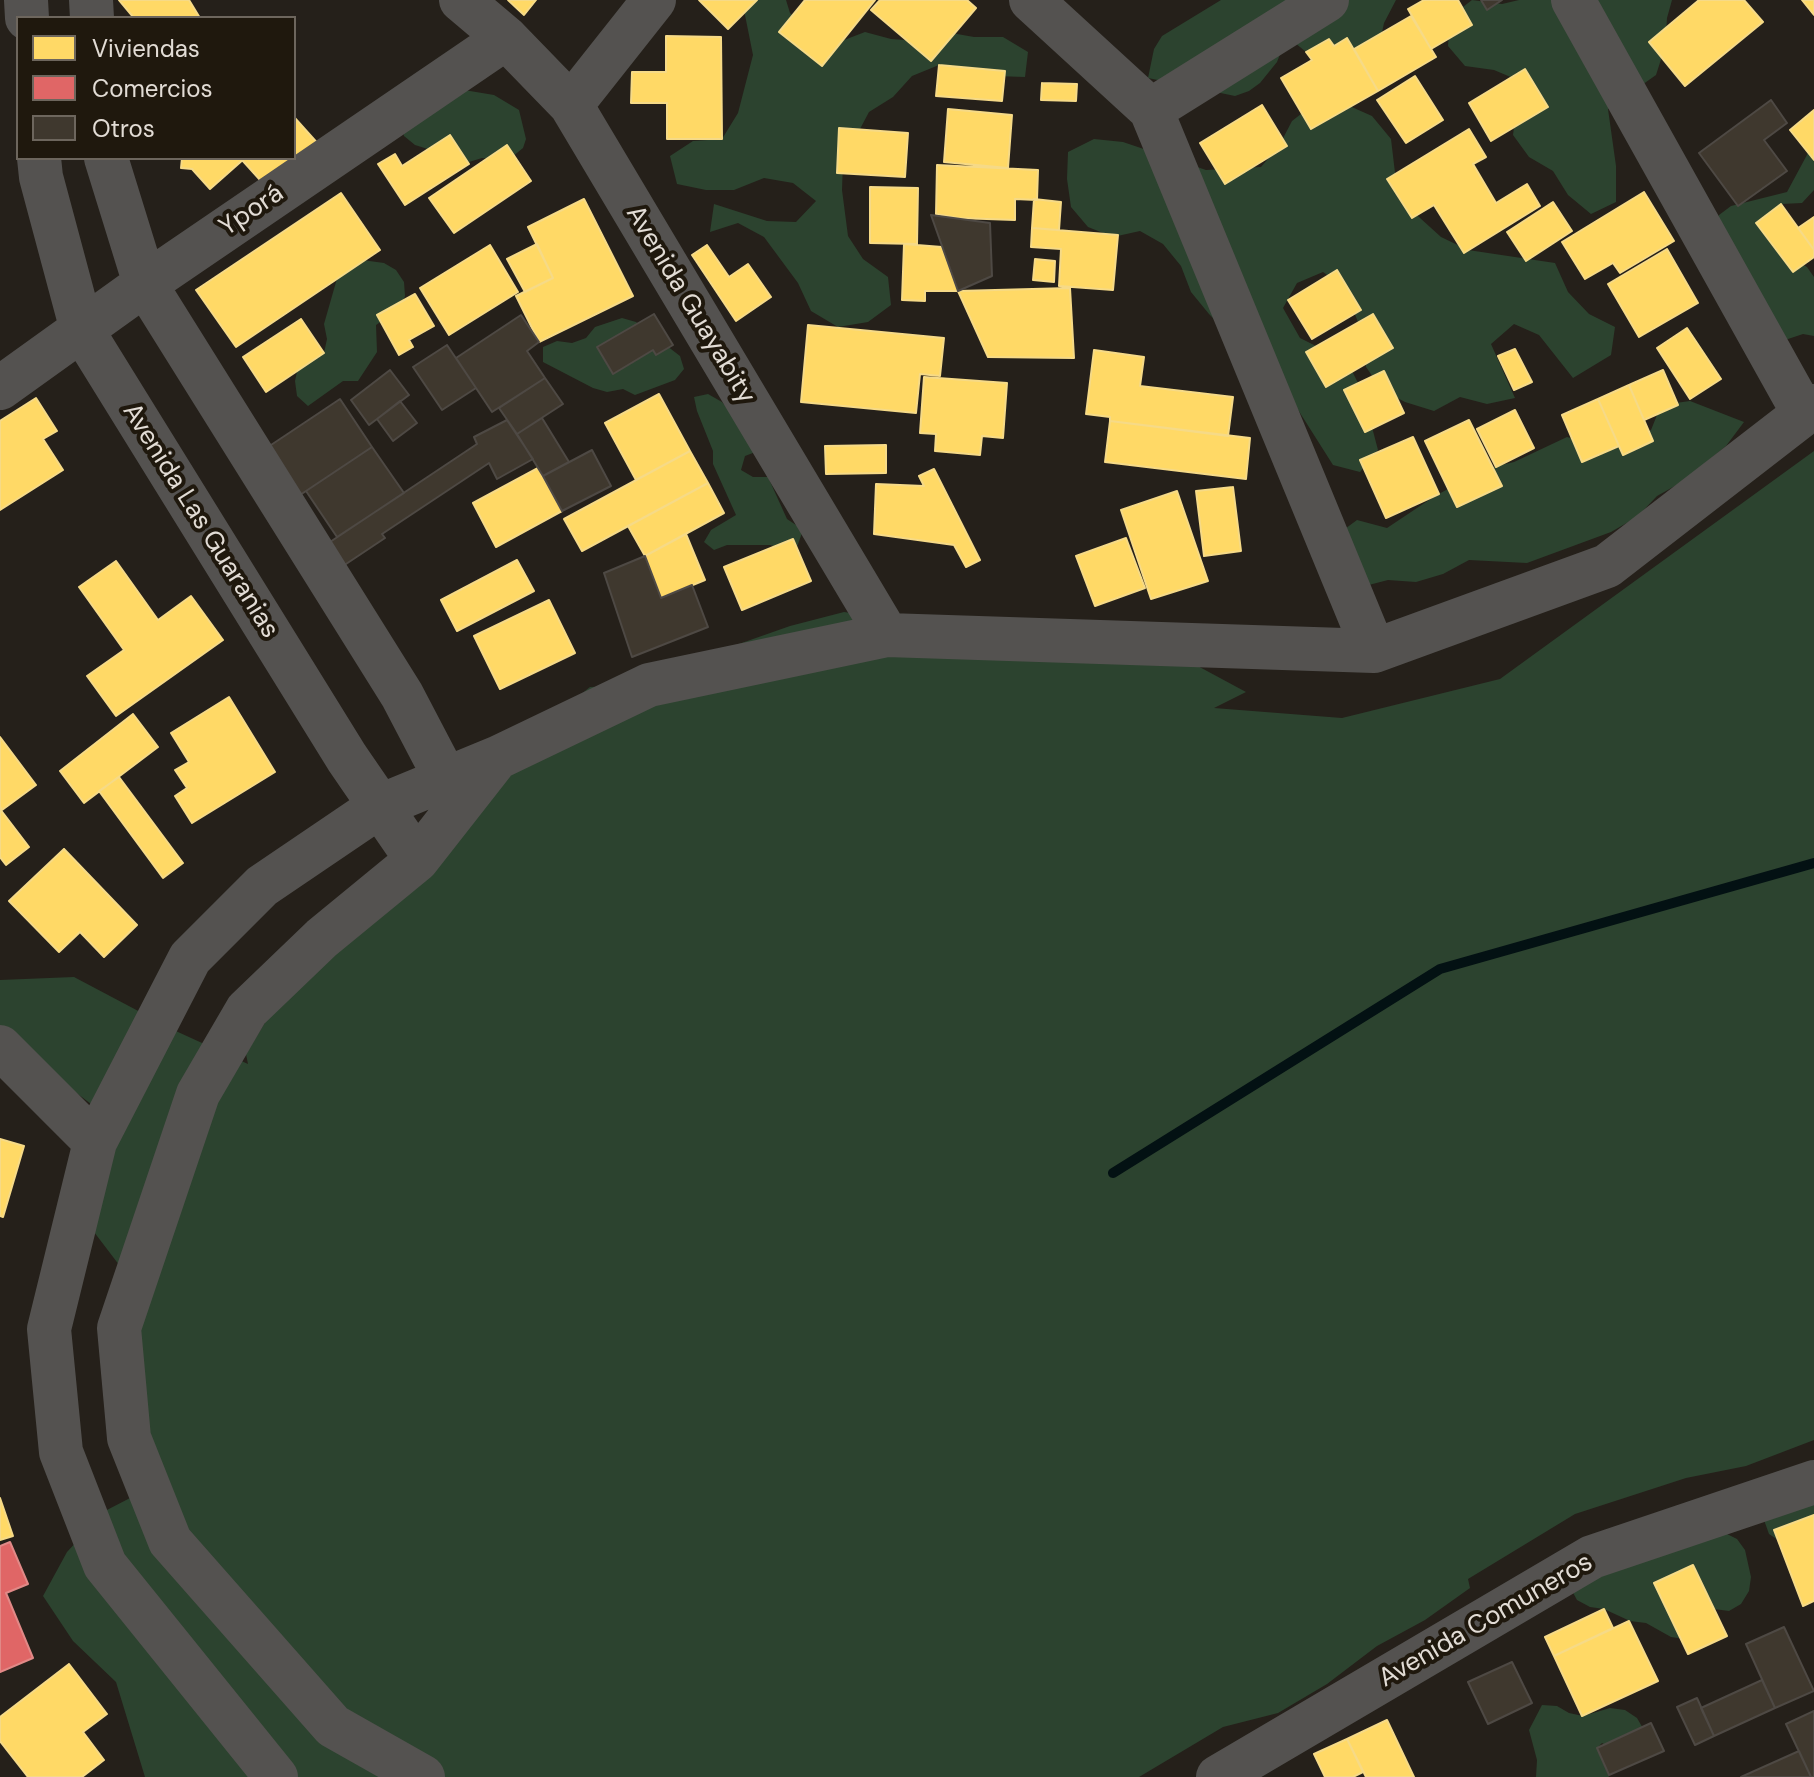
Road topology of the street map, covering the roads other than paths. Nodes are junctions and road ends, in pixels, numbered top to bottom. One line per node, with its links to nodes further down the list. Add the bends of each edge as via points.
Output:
1 (461, 0): 6 (street, Avenida Guayabity)
2 (654, 0): 7 (street)
3 (1031, 0): 8 (street)
4 (1327, 0): 8 (street)
5 (1573, 0): 14 (street)
6 (506, 38): 7 (street, Avenida Guayabity); 11 (street, Yporá)
7 (571, 105): 15 (street, Avenida Guayabity)
8 (1151, 110): 16 (street)
9 (39, 160): 12 (street, Avenida Las Guaranias)
10 (107, 160): 11 (street)
11 (145, 284): 12 (street, Yporá); 17 (street, via 402,695)
12 (82, 330): 13 (street, Yporá); 18 (street, Avenida Las Guaranias)
13 (0, 388)
14 (1809, 410): 16 (street, via 1607,566)
15 (887, 635): 16 (street); 17 (street, via 649,685 499,757)
16 (1374, 651)
17 (453, 791): 18 (street); 19 (street)
18 (380, 806): 19 (street, Avenida Las Guaranias); 21 (street, via 262,886 190,958)
19 (417, 860): 24 (street, via 322,938 247,1010 198,1094 119,1328 129,1438 170,1541 333,1726)
20 (0, 1047): 21 (street)
21 (95, 1142): 23 (street, via 49,1329 61,1452 105,1565)
22 (1814, 1482): 25 (street, Avenida Comuneros, via 1592,1557)
23 (276, 1777)
24 (423, 1777)
25 (1218, 1777)

